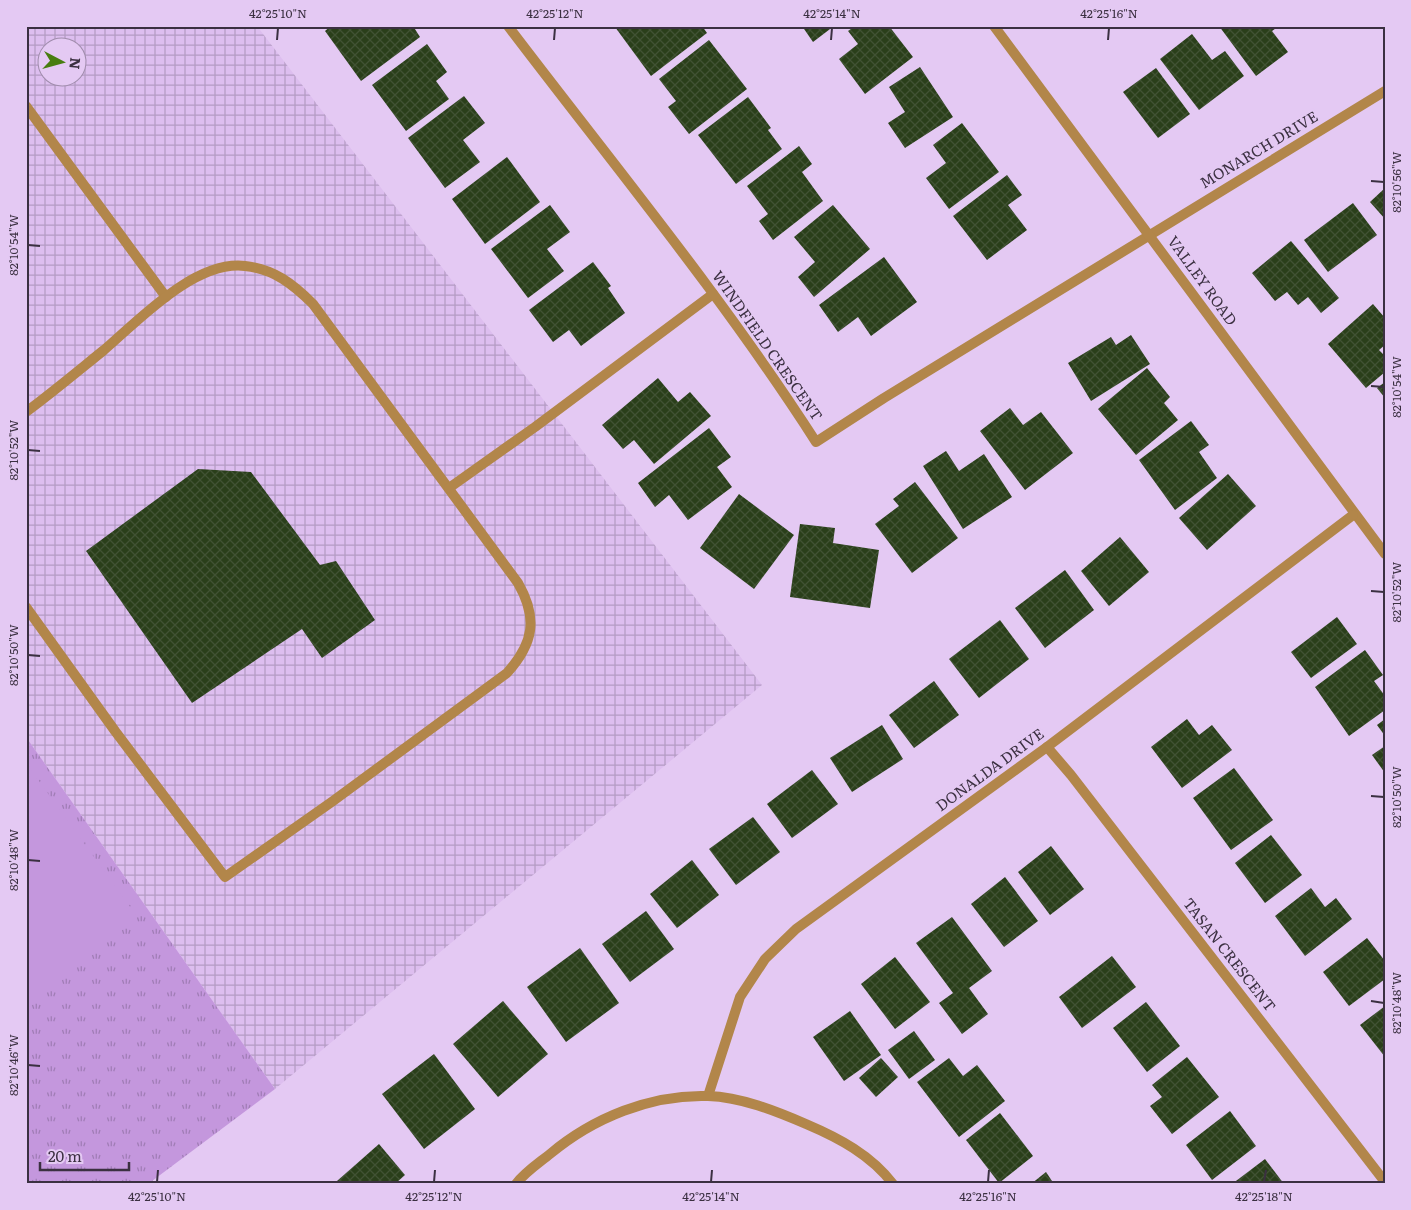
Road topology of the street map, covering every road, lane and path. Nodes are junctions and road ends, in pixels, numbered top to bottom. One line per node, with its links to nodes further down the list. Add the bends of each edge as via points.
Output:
1 (508, 26): 6 (street, WINDFIELD CRESCENT)
2 (994, 26): 5 (street, VALLEY ROAD)
3 (1385, 91): 5 (street, MONARCH DRIVE)
4 (26, 106): 7 (street)
5 (1149, 234): 6 (street, WINDFIELD CRESCENT, via 816,442); 10 (street, VALLEY ROAD)
6 (713, 294): 9 (street)
7 (166, 297): 8 (street); 9 (street, via 196,278 218,269 244,266 268,271 293,284 313,304)
8 (26, 412)
9 (449, 488): 12 (street, via 527,598 531,615 526,647 507,673 225,877)
10 (1353, 514): 11 (street, VALLEY ROAD); 13 (street, DONALDA DRIVE)
11 (1385, 554)
12 (26, 608)
13 (1047, 748): 14 (street, DONALDA DRIVE, via 796,929 765,958 740,997); 15 (street, TASAN CRESCENT, via 1077,782)
14 (708, 1096): 16 (street, via 660,1101 612,1114 566,1140); 17 (street, via 746,1102 836,1137 880,1167)
15 (1385, 1182)
16 (516, 1184)
17 (893, 1184)

